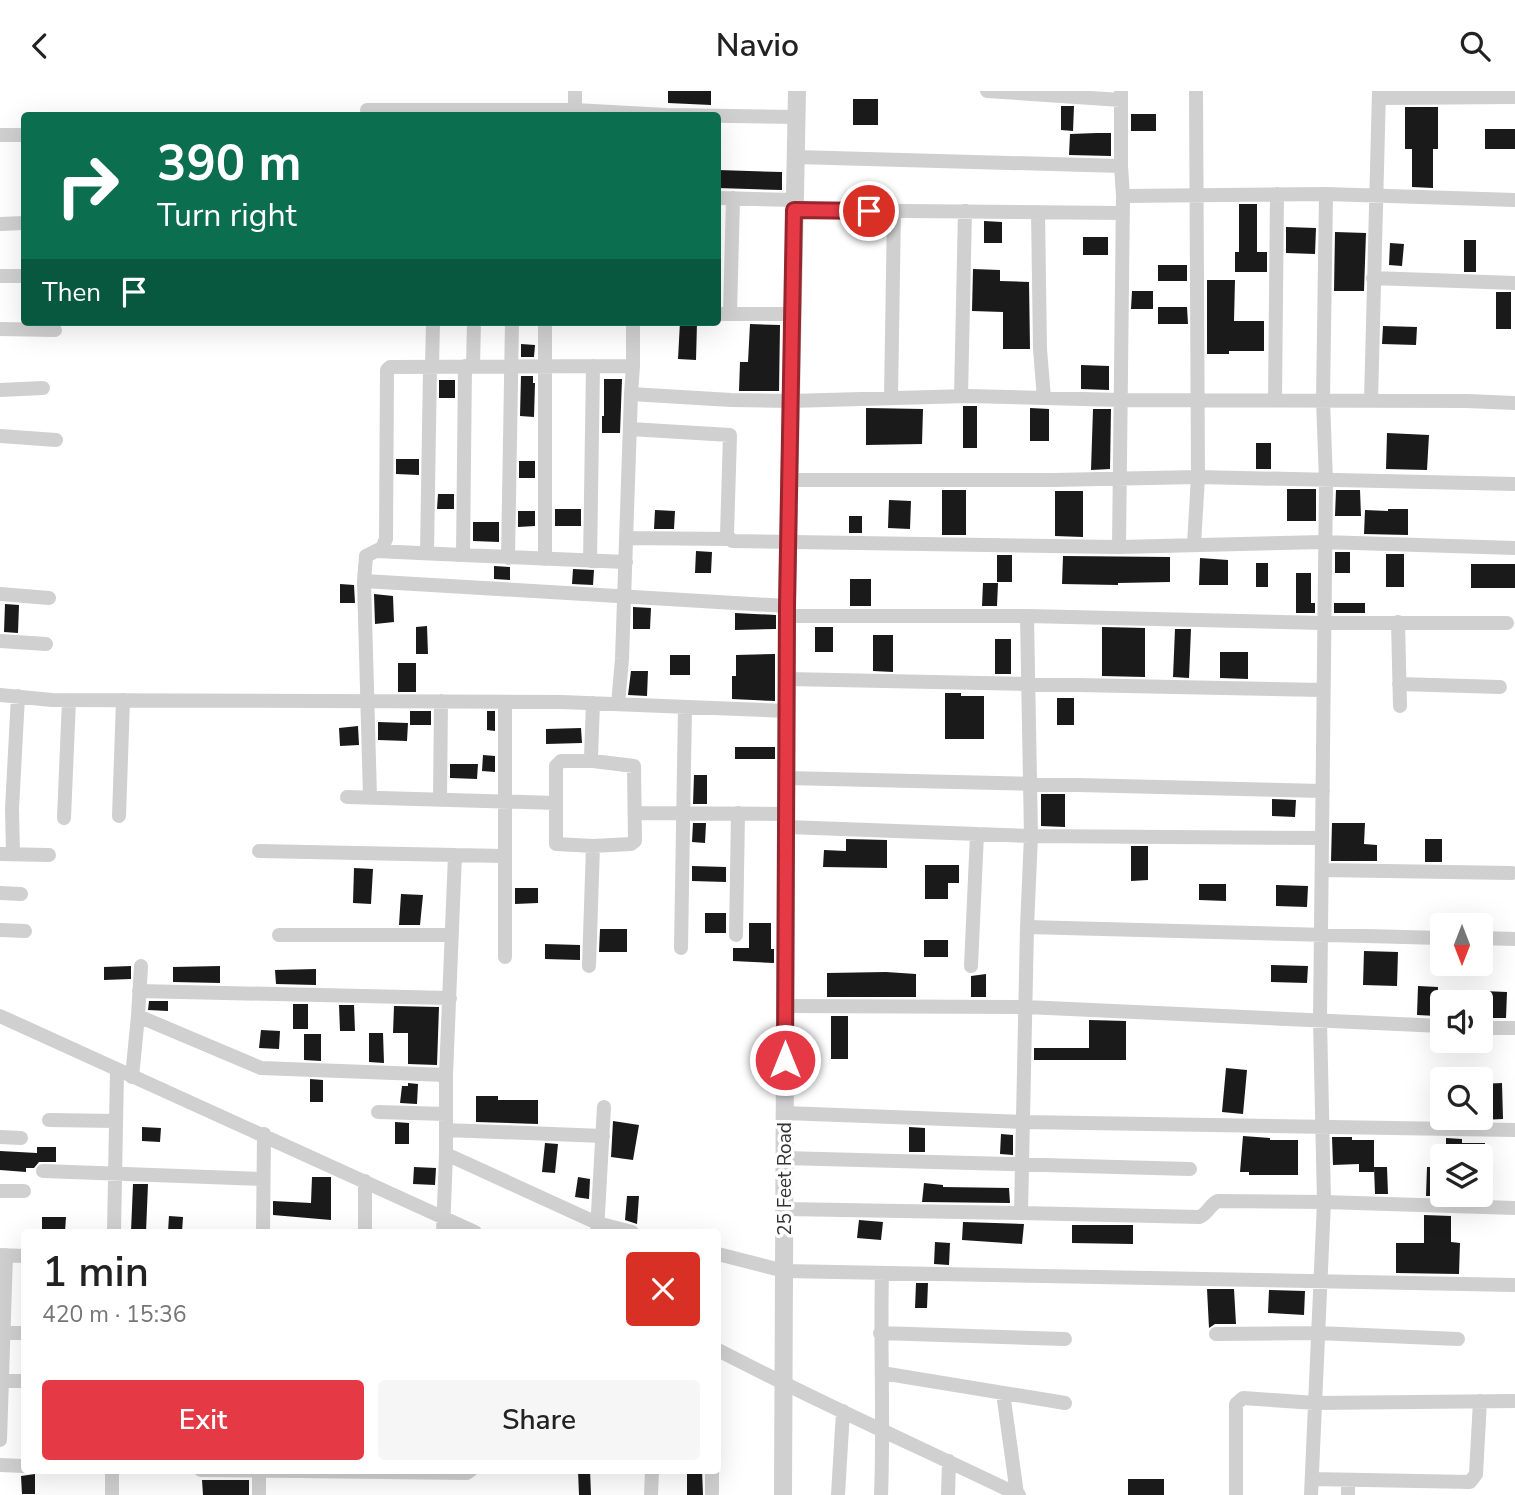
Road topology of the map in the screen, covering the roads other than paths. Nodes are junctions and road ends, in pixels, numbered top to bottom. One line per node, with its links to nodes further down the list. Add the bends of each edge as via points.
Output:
1 (575, 91): 10 (street)
2 (797, 91): 12 (street, 25 Feet Road)
3 (987, 91): 6 (street)
4 (1196, 91): 19 (street)
5 (1380, 94): 7 (street); 21 (street)
6 (1121, 96): 16 (street)
7 (1515, 97)
8 (367, 110): 9 (street)
9 (506, 112)
10 (575, 112)
11 (721, 116): 12 (street)
12 (797, 117): 15 (street, 25 Feet Road)
13 (0, 135): 14 (street)
14 (21, 135)
15 (796, 157): 16 (street); 25 (street, 25 Feet Road)
16 (1121, 166): 20 (street)
17 (1277, 194): 18 (street); 19 (street); 57 (street)
18 (1326, 194): 21 (street); 60 (street)
19 (1196, 195): 20 (street); 59 (street)
20 (1124, 196): 29 (street)
21 (1376, 196): 24 (street); 34 (street)
22 (721, 198): 23 (street)
23 (733, 198): 25 (street); 36 (street)
24 (1515, 200)
25 (795, 205): 26 (street); 37 (street, 25 Feet Road)
26 (894, 211): 27 (street); 55 (street)
27 (965, 211): 28 (street); 54 (street)
28 (1038, 212): 29 (street); 56 (street)
29 (1123, 213): 58 (street)
30 (21, 223): 31 (street)
31 (0, 224)
32 (0, 276): 33 (street)
33 (21, 276)
34 (1373, 278): 35 (street); 62 (street)
35 (1515, 283)
36 (724, 314): 37 (street)
37 (792, 314): 61 (street, 25 Feet Road)
38 (433, 326): 50 (street)
39 (474, 326): 45 (street)
40 (512, 326): 46 (street)
41 (545, 326): 47 (street)
42 (634, 326): 49 (street)
43 (0, 329): 44 (street)
44 (55, 330)
45 (469, 366): 46 (street); 50 (street); 81 (street)
46 (511, 366): 47 (street); 82 (street)
47 (544, 366): 48 (street); 83 (street)
48 (593, 366): 49 (street); 84 (street)
49 (634, 366): 53 (street)
50 (431, 367): 79 (street, via 390,367 385,373 386,539); 80 (street)
51 (43, 388): 52 (street)
52 (0, 390)
53 (631, 394): 61 (street); 64 (street)
54 (961, 396): 55 (street); 56 (street)
55 (891, 398): 61 (street)
56 (1044, 398): 58 (street)
57 (1275, 399): 59 (street); 60 (street)
58 (1121, 400): 59 (street); 68 (street)
59 (1198, 400): 67 (street)
60 (1323, 400): 62 (street); 70 (street)
61 (790, 401): 69 (street, 25 Feet Road)
62 (1371, 401): 63 (street)
63 (1515, 403)
64 (630, 429): 72 (street); 73 (street, via 730,435)
65 (0, 436): 66 (street)
66 (56, 440)
67 (1198, 477): 68 (street); 70 (street); 76 (street)
68 (1121, 479): 69 (street); 77 (street)
69 (789, 480): 75 (street, 25 Feet Road)
70 (1326, 481): 71 (street); 74 (street)
71 (1515, 484)
72 (626, 538): 73 (street); 85 (street)
73 (729, 539): 75 (street)
74 (1323, 542): 76 (street); 78 (street); 94 (street)
75 (788, 543): 77 (street); 90 (street, 25 Feet Road)
76 (1194, 544): 77 (street)
77 (1119, 547)
78 (1515, 548)
79 (376, 551): 80 (street); 86 (street, via 366,556)
80 (427, 553): 81 (street)
81 (463, 555): 82 (street)
82 (508, 558): 83 (street)
83 (545, 559): 84 (street)
84 (590, 561): 85 (street)
85 (626, 562): 88 (street)
86 (363, 581): 88 (street); 106 (street)
87 (0, 594): 89 (street)
88 (624, 595): 90 (street); 110 (street)
89 (49, 598)
90 (787, 611): 91 (street); 97 (street, 25 Feet Road)
91 (1027, 617): 94 (street); 99 (street)
92 (1398, 622): 93 (street); 94 (street); 98 (street)
93 (1507, 622)
94 (1323, 623): 101 (street)
95 (0, 641): 96 (street)
96 (46, 644)
97 (787, 678): 99 (street); 113 (street, 25 Feet Road)
98 (1399, 684): 100 (street); 111 (street)
99 (1027, 685): 101 (street); 116 (street)
100 (1500, 687)
101 (1323, 690): 117 (street)
102 (0, 695): 103 (street)
103 (18, 697): 104 (street); 134 (street)
104 (69, 700): 105 (street); 127 (street)
105 (123, 700): 106 (street); 126 (street)
106 (368, 701): 107 (street); 119 (street)
107 (441, 701): 108 (street); 120 (street)
108 (505, 702): 109 (street); 121 (street)
109 (593, 703): 110 (street); 114 (street)
110 (618, 704): 112 (street)
111 (1400, 706)
112 (685, 707): 113 (street); 124 (street)
113 (787, 711): 115 (street, 25 Feet Road)
114 (593, 761): 122 (street, via 558,763); 123 (street, via 634,766)
115 (787, 778): 116 (street); 128 (street, 25 Feet Road)
116 (1028, 783): 117 (street); 130 (street)
117 (1323, 791): 131 (street)
118 (347, 797): 119 (street)
119 (370, 797): 120 (street)
120 (440, 799): 121 (street)
121 (505, 801): 122 (street); 137 (street)
122 (556, 803): 132 (street, via 556,844)
123 (635, 813): 124 (street); 132 (street, via 634,843)
124 (683, 813): 125 (street); 152 (street)
125 (738, 813): 128 (street); 147 (street)
126 (119, 816)
127 (64, 818)
128 (787, 820): 129 (street); 159 (street, 25 Feet Road)
129 (977, 834): 130 (street); 156 (street)
130 (1031, 836): 131 (street); 142 (street)
131 (1322, 838): 138 (street)
132 (593, 846): 155 (street)
133 (259, 851): 136 (street)
134 (6, 854): 135 (street)
135 (49, 855)
136 (455, 855): 137 (street); 146 (street)
137 (504, 856): 153 (street)
138 (1322, 870): 139 (street); 148 (street)
139 (1512, 873)
140 (0, 893): 141 (street)
141 (21, 894)
142 (1027, 927): 148 (street); 160 (street)
143 (0, 930): 144 (street)
144 (25, 931)
145 (279, 935): 146 (street)
146 (452, 935): 158 (street)
147 (736, 935)
148 (1321, 935): 149 (street); 163 (street)
149 (1430, 938)
150 (1493, 938): 151 (street)
151 (1515, 939)
152 (681, 947)
153 (505, 957)
154 (141, 966): 157 (street)
155 (589, 966)
156 (971, 967)
157 (139, 991): 158 (street); 162 (street)
158 (450, 998): 168 (street)
159 (785, 1006): 160 (street); 172 (street, 25 Feet Road)
160 (1026, 1007): 163 (street); 176 (street)
161 (0, 1016): 167 (street)
162 (138, 1016): 168 (street, via 261,1068); 169 (street)
163 (1320, 1020): 164 (street); 177 (street)
164 (1430, 1025)
165 (1493, 1028): 166 (street)
166 (1515, 1028)
167 (117, 1071): 169 (street); 175 (street)
168 (446, 1075): 173 (street)
169 (132, 1077): 180 (street)
170 (604, 1107): 181 (street)
171 (378, 1112): 173 (street)
172 (785, 1113): 176 (street); 185 (street, 25 Feet Road)
173 (446, 1114): 178 (street)
174 (49, 1120): 175 (street)
175 (116, 1121): 189 (street)
176 (1024, 1122): 177 (street); 186 (street)
177 (1323, 1126): 179 (street); 194 (street)
178 (446, 1130): 181 (street); 184 (street)
179 (1515, 1130)
180 (264, 1134): 190 (street); 191 (street)
181 (603, 1136): 199 (street)
182 (0, 1137): 183 (street)
183 (21, 1138)
184 (446, 1154): 198 (street); 199 (street)
185 (784, 1158): 186 (street); 196 (street, 25 Feet Road)
186 (1022, 1164): 187 (street); 197 (street)
187 (1191, 1169)
188 (43, 1171): 189 (street)
189 (115, 1173): 190 (street); 200 (street)
190 (263, 1179): 201 (street)
191 (365, 1181): 198 (street); 202 (street)
192 (0, 1191): 193 (street)
193 (24, 1191)
194 (1324, 1202): 195 (street); 197 (street, via 1218,1202 1199,1217); 210 (street)
195 (1515, 1208)
196 (784, 1209): 197 (street); 208 (street, 25 Feet Road)
197 (1021, 1213)
198 (443, 1217): 203 (street); 204 (street)
199 (597, 1228)
200 (114, 1229)
201 (263, 1229)
202 (365, 1229)
203 (443, 1229)
204 (469, 1229)
205 (3, 1255): 207 (street); 212 (street)
206 (721, 1255): 208 (street)
207 (21, 1256)
208 (783, 1271): 209 (street); 223 (street, 25 Feet Road)
209 (882, 1273): 210 (street); 214 (street)
210 (1320, 1283): 211 (street); 215 (street)
211 (1515, 1286)
212 (3, 1333): 213 (street); 221 (street)
213 (21, 1333)
214 (880, 1333): 217 (street); 220 (street)
215 (1317, 1333): 216 (street); 218 (street); 228 (street)
216 (1216, 1334)
217 (1065, 1339)
218 (1458, 1339)
219 (721, 1352): 223 (street)
220 (882, 1373): 224 (street); 230 (street)
221 (1, 1381): 222 (street); 231 (street)
222 (21, 1381)
223 (783, 1384): 229 (street); 246 (street, 25 Feet Road)
224 (1003, 1393): 227 (street); 250 (street)
225 (1480, 1401): 226 (street); 228 (street); 240 (street, via 1476,1474 1470,1482)
226 (1515, 1401)
227 (1065, 1403)
228 (1315, 1403): 239 (street); 251 (street, via 1242,1398 1236,1403)
229 (844, 1411): 230 (street); 247 (street)
230 (884, 1430): 232 (street); 248 (street)
231 (0, 1440)
232 (948, 1461): 241 (street); 249 (street)
233 (0, 1465): 234 (street)
234 (21, 1466)
235 (112, 1474): 243 (street)
236 (260, 1474): 244 (street)
237 (652, 1474): 245 (street)
238 (712, 1474): 242 (street)
239 (1312, 1479): 240 (street); 252 (street)
240 (1348, 1480): 253 (street)
241 (993, 1489): 250 (street)
242 (712, 1493)
243 (112, 1495)
244 (259, 1495)
245 (651, 1495)
246 (783, 1495)
247 (838, 1495)
248 (881, 1495)
249 (948, 1495)
250 (1018, 1495)
251 (1236, 1495)
252 (1311, 1495)
253 (1348, 1495)

